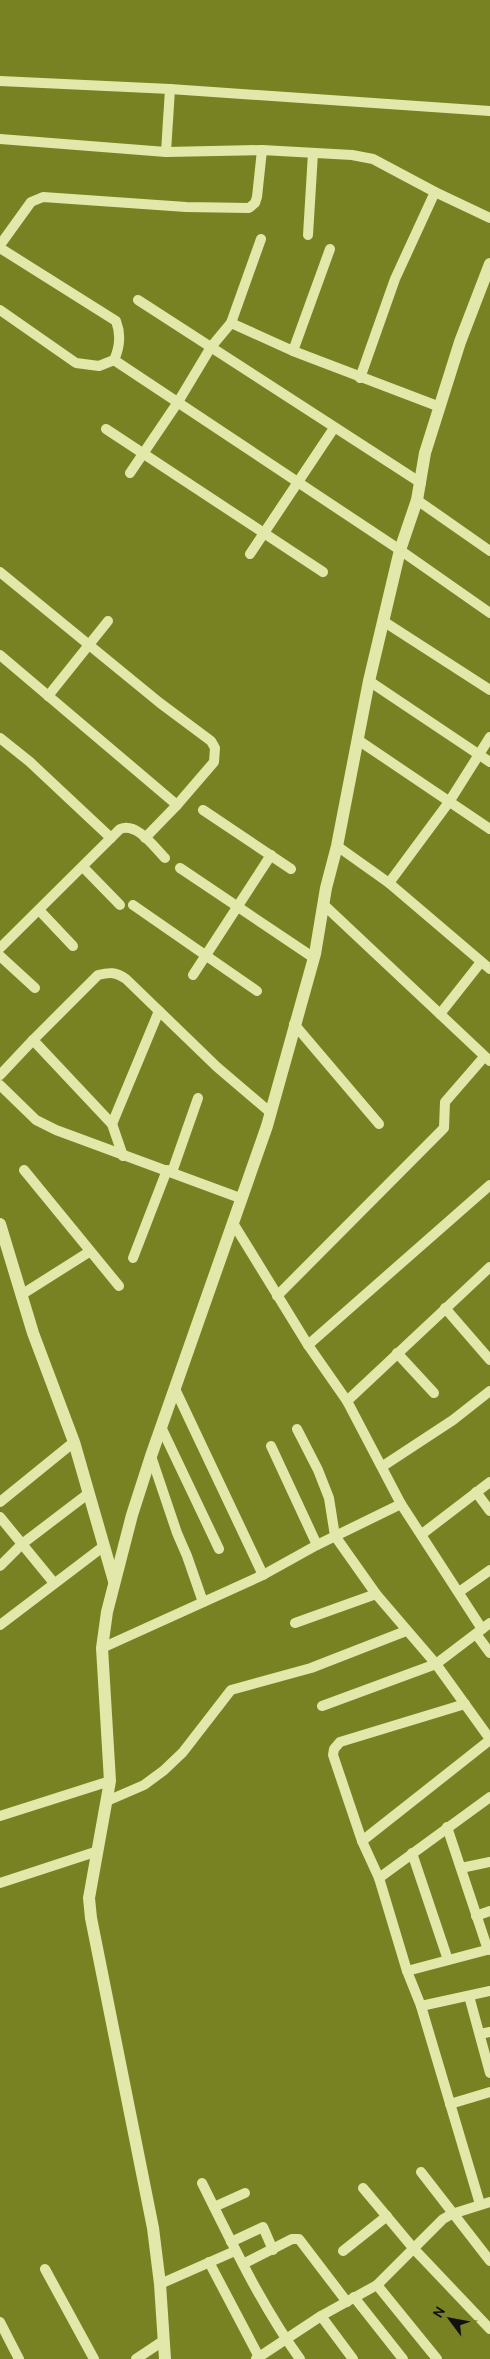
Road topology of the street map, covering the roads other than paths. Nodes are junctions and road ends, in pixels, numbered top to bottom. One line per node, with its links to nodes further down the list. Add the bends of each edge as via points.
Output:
1 (0, 81): 2 (street)
2 (170, 89): 3 (street); 6 (street)
3 (490, 111)
4 (0, 138): 6 (street)
5 (262, 150): 6 (street); 7 (street); 12 (street, via 257,197 249,208 43,197 31,202)
6 (166, 152)
7 (313, 153): 8 (street, via 373,159); 10 (street)
8 (435, 192): 9 (street); 21 (street, via 396,279)
9 (490, 218)
10 (308, 235)
11 (261, 239): 17 (street)
12 (0, 246): 20 (street, via 116,321 120,330)
13 (330, 249): 19 (street)
14 (490, 264): 23 (street)
15 (138, 300): 18 (street)
16 (0, 310): 20 (street, via 76,363 99,366)
17 (230, 323): 18 (street); 19 (street)
18 (211, 347): 22 (street); 24 (street)
19 (293, 351): 21 (street)
20 (114, 360): 22 (street)
21 (360, 378): 23 (street)
22 (178, 402): 26 (street); 28 (street)
23 (440, 406): 29 (street, via 425,453)
24 (334, 428): 28 (street); 29 (street)
25 (106, 429): 26 (street)
26 (143, 454): 27 (street); 31 (street)
27 (130, 473)
28 (297, 483): 31 (street); 32 (street)
29 (420, 483): 30 (street)
30 (417, 500): 32 (street); 33 (street)
31 (263, 534): 34 (street); 36 (street)
32 (400, 550): 37 (street); 38 (street)
33 (490, 551)
34 (250, 554)
35 (0, 572): 40 (street)
36 (323, 572)
37 (490, 613)
38 (383, 621): 42 (street); 43 (street)
39 (108, 622): 40 (street)
40 (89, 646): 44 (street); 51 (street, via 211,741 215,748 214,762)
41 (0, 655): 44 (street)
42 (370, 681): 47 (street); 48 (street)
43 (490, 690)
44 (48, 696): 51 (street)
45 (490, 737): 48 (street)
46 (0, 738): 54 (street)
47 (358, 740): 50 (street); 56 (street)
48 (478, 754): 49 (street); 50 (street)
49 (490, 762)
50 (449, 802): 53 (street); 62 (street)
51 (177, 805): 55 (street)
52 (203, 810): 57 (street)
53 (490, 829)
54 (111, 838): 55 (street, via 120,829 129,827); 59 (street)
55 (145, 838): 58 (street)
56 (337, 846): 62 (street); 65 (street)
57 (271, 855): 61 (street); 66 (street)
58 (165, 858)
59 (83, 866): 63 (street); 67 (street)
60 (180, 868): 66 (street)
61 (291, 869)
62 (389, 883): 73 (street)
63 (120, 905)
64 (133, 905): 70 (street)
65 (324, 906): 72 (street); 79 (street)
66 (237, 907): 70 (street); 72 (street)
67 (40, 910): 68 (street); 69 (street)
68 (73, 946)
69 (0, 948)
70 (206, 955): 75 (street); 77 (street)
71 (0, 956): 76 (street)
72 (314, 958): 80 (street)
73 (482, 962): 74 (street); 79 (street)
74 (490, 969)
75 (193, 974)
76 (35, 988)
77 (257, 991)
78 (159, 1011): 81 (street, via 126,979 107,973 98,976); 86 (street); 87 (street)
79 (440, 1014): 82 (street)
80 (294, 1024): 86 (street); 88 (street)
81 (33, 1040): 83 (street); 87 (street)
82 (487, 1059): 101 (street, via 445,1102 444,1128)
83 (0, 1075)
84 (0, 1085): 89 (street, via 36,1120)
85 (198, 1098): 91 (street)
86 (271, 1113): 93 (street)
87 (112, 1124): 89 (street)
88 (378, 1124)
89 (122, 1156): 91 (street)
90 (24, 1170): 96 (street)
91 (169, 1171): 93 (street); 97 (street)
92 (490, 1185): 103 (street)
93 (240, 1198): 94 (street)
94 (233, 1223): 101 (street); 106 (street)
95 (0, 1224): 100 (street)
96 (89, 1252): 99 (street); 100 (street)
97 (133, 1258)
98 (490, 1267): 102 (street)
99 (119, 1286)
100 (21, 1295): 112 (street)
101 (277, 1296): 103 (street)
102 (445, 1308): 104 (street); 105 (street)
103 (308, 1345): 109 (street)
104 (397, 1354): 108 (street); 109 (street)
105 (490, 1360)
106 (174, 1389): 110 (street); 131 (street)
107 (490, 1391): 115 (street, via 453,1420)
108 (434, 1393)
109 (347, 1401): 115 (street)
110 (161, 1427): 114 (street); 128 (street)
111 (296, 1429): 124 (street, via 329,1498)
112 (74, 1442): 118 (street); 119 (street)
113 (271, 1446): 126 (street)
114 (151, 1456): 133 (street); 136 (street)
115 (383, 1466): 120 (street)
116 (490, 1482): 117 (street)
117 (476, 1492): 121 (street); 123 (street)
118 (89, 1493): 125 (street); 127 (street)
119 (0, 1502)
120 (402, 1504): 123 (street); 124 (street)
121 (490, 1511)
122 (0, 1517): 125 (street)
123 (422, 1534): 134 (street)
124 (336, 1536): 126 (street); 135 (street)
125 (22, 1544): 129 (street); 132 (street)
126 (317, 1545): 131 (street)
127 (104, 1546): 132 (street); 133 (street)
128 (219, 1549)
129 (0, 1566)
130 (490, 1570): 134 (street)
131 (263, 1575): 136 (street)
132 (54, 1583): 138 (street)
133 (114, 1583): 141 (street, via 106,1612)
134 (459, 1592): 139 (street)
135 (376, 1594): 137 (street); 140 (street)
136 (203, 1602): 141 (street)
137 (295, 1623)
138 (0, 1625)
139 (483, 1629): 142 (street); 143 (street)
140 (406, 1631): 143 (street); 149 (street, via 311,1668 231,1690 183,1752 163,1771 144,1785)
141 (102, 1648): 147 (street)
142 (490, 1653)
143 (436, 1664): 144 (street); 145 (street)
144 (465, 1704): 146 (street); 152 (street, via 336,1745 333,1755)
145 (322, 1706)
146 (490, 1739): 152 (street)
147 (110, 1781): 149 (street); 150 (street)
148 (490, 1797): 151 (street)
149 (107, 1801): 153 (street)
150 (0, 1816)
151 (447, 1827): 154 (street); 156 (street)
152 (362, 1841): 157 (street)
153 (98, 1851): 158 (street); 187 (street, via 89,1898 91,1918 153,2228)
154 (412, 1853): 157 (street); 162 (street)
155 (490, 1862): 156 (street)
156 (461, 1868): 160 (street)
157 (379, 1878): 163 (street)
158 (0, 1882)
159 (490, 1911): 160 (street)
160 (476, 1916): 161 (street)
161 (489, 1950): 162 (street)
162 (448, 1960): 163 (street)
163 (407, 1971): 166 (street)
164 (490, 1991): 165 (street)
165 (469, 1996): 166 (street); 167 (street)
166 (421, 2006): 170 (street)
167 (485, 2033): 168 (street)
168 (490, 2073)
169 (490, 2092): 170 (street)
170 (450, 2104): 175 (street)
171 (421, 2172): 177 (street)
172 (202, 2183): 176 (street)
173 (363, 2188): 178 (street)
174 (245, 2193): 176 (street)
175 (485, 2203): 177 (street)
176 (214, 2207): 179 (street)
177 (452, 2214): 181 (street, via 433,2228); 183 (street)
178 (387, 2216): 181 (street); 182 (street)
179 (233, 2246): 180 (street, via 263,2227); 184 (street); 185 (street)
180 (273, 2250): 185 (street); 189 (street, via 292,2239 299,2239)
181 (414, 2250): 188 (street); 192 (street)
182 (343, 2251)
183 (490, 2261)
184 (208, 2262): 187 (street); 195 (street)
185 (243, 2264): 193 (street)
186 (46, 2269): 197 (street)
187 (160, 2284): 194 (street)
188 (377, 2285): 189 (street); 203 (street)
189 (351, 2300): 190 (street); 202 (street)
190 (321, 2316): 193 (street); 201 (street)
191 (0, 2322): 196 (street)
192 (490, 2329)
193 (286, 2340): 195 (street); 200 (street)
194 (163, 2342): 198 (street); 199 (street)
195 (258, 2358)
196 (19, 2359)
197 (94, 2359)
198 (136, 2359)
199 (165, 2359)
200 (300, 2359)
201 (353, 2359)
202 (403, 2359)
203 (437, 2359)

